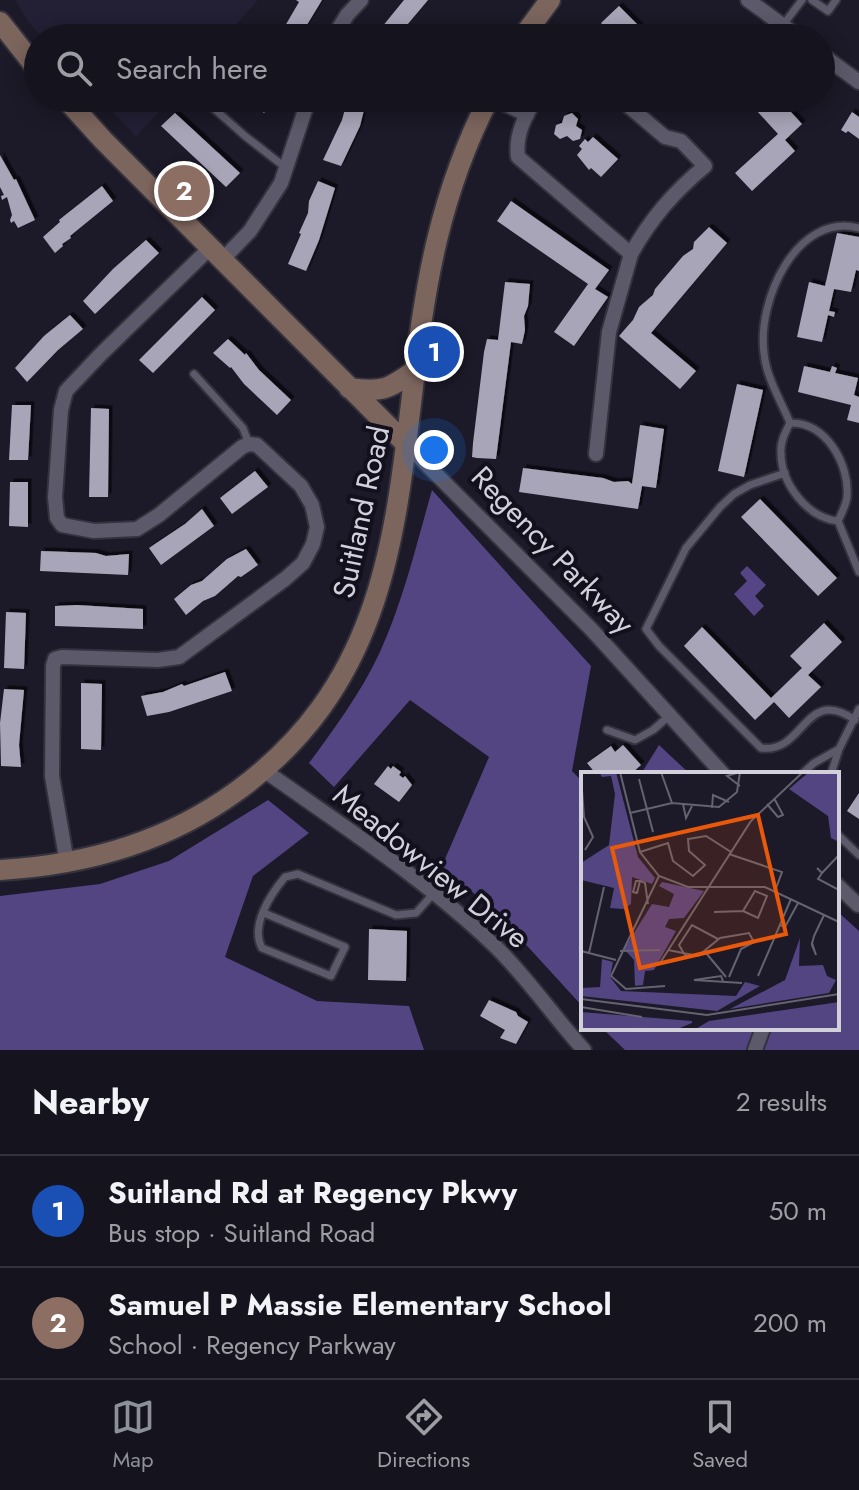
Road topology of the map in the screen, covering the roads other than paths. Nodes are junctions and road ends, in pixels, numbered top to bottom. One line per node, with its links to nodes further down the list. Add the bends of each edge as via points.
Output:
1 (361, 0): 8 (street)
2 (748, 0): 10 (street)
3 (802, 0): 11 (lane)
4 (812, 0): 5 (lane, via 828,11)
5 (836, 0)
6 (546, 2): 9 (main road)
7 (0, 22): 12 (main road)
8 (342, 24)
9 (531, 24)
10 (782, 24)
11 (784, 24)
12 (24, 52)
13 (835, 64): 14 (street)
14 (859, 82)
15 (78, 112): 25 (main road, Regency Parkway)
16 (218, 112): 23 (lane)
17 (304, 112): 23 (street)
18 (484, 112): 27 (main road, Suitland Road, via 462,155 437,241)
19 (521, 112): 22 (street)
20 (529, 112): 22 (street)
21 (636, 112): 26 (street, via 665,137 681,141 705,166 667,200)
22 (527, 115): 26 (street, via 516,144 518,157)
23 (286, 168): 25 (street, via 250,231)
24 (859, 228): 30 (lane, via 838,224 820,232 793,254 772,288 763,320 764,357)
25 (217, 253): 29 (main road, Regency Parkway); 31 (street, via 66,391 57,458 57,518 62,525 94,531 137,529)
26 (631, 254): 33 (street, via 609,332)
27 (417, 369): 29 (main road, via 375,392); 32 (main road, Suitland Road)
28 (194, 374): 31 (lane, via 243,428)
29 (349, 388): 32 (main road, Regency Parkway)
30 (790, 423): 34 (lane, via 780,454); 35 (lane, via 817,430 837,452 847,496)
31 (249, 444): 48 (street, via 257,445 301,486 316,515 313,544 303,563 285,579 179,657 55,659 52,776)
32 (407, 445): 38 (street, Regency Parkway, via 592,630); 42 (main road, Suitland Road, via 397,519 357,651 324,702)
33 (596, 454)
34 (785, 473): 35 (lane, via 814,514); 39 (lane, via 742,490 720,507 686,548 646,629 761,748 783,746 815,713 841,710)
35 (838, 521): 36 (lane)
36 (859, 572)
37 (859, 709): 39 (lane)
38 (669, 716): 40 (lane, via 635,740); 43 (street, Regency Parkway)
39 (855, 720): 41 (lane)
40 (607, 730)
41 (839, 749): 44 (lane); 45 (lane)
42 (265, 771): 48 (main road, Suitland Road, via 210,811 155,839); 51 (street, Meadowview Drive)
43 (721, 772)
44 (804, 772)
45 (832, 772)
46 (839, 836): 47 (lane)
47 (859, 855)
48 (67, 863): 49 (main road, Suitland Road)
49 (0, 870)
50 (839, 887): 52 (street)
51 (433, 894): 53 (lane, via 416,913 396,915 298,874 285,877); 55 (street, Meadowview Drive, via 521,972)
52 (858, 905)
53 (264, 913): 53 (lane, via 257,938 262,948 331,976 345,947)
54 (762, 1030): 56 (street)
55 (584, 1050)
56 (755, 1050)

